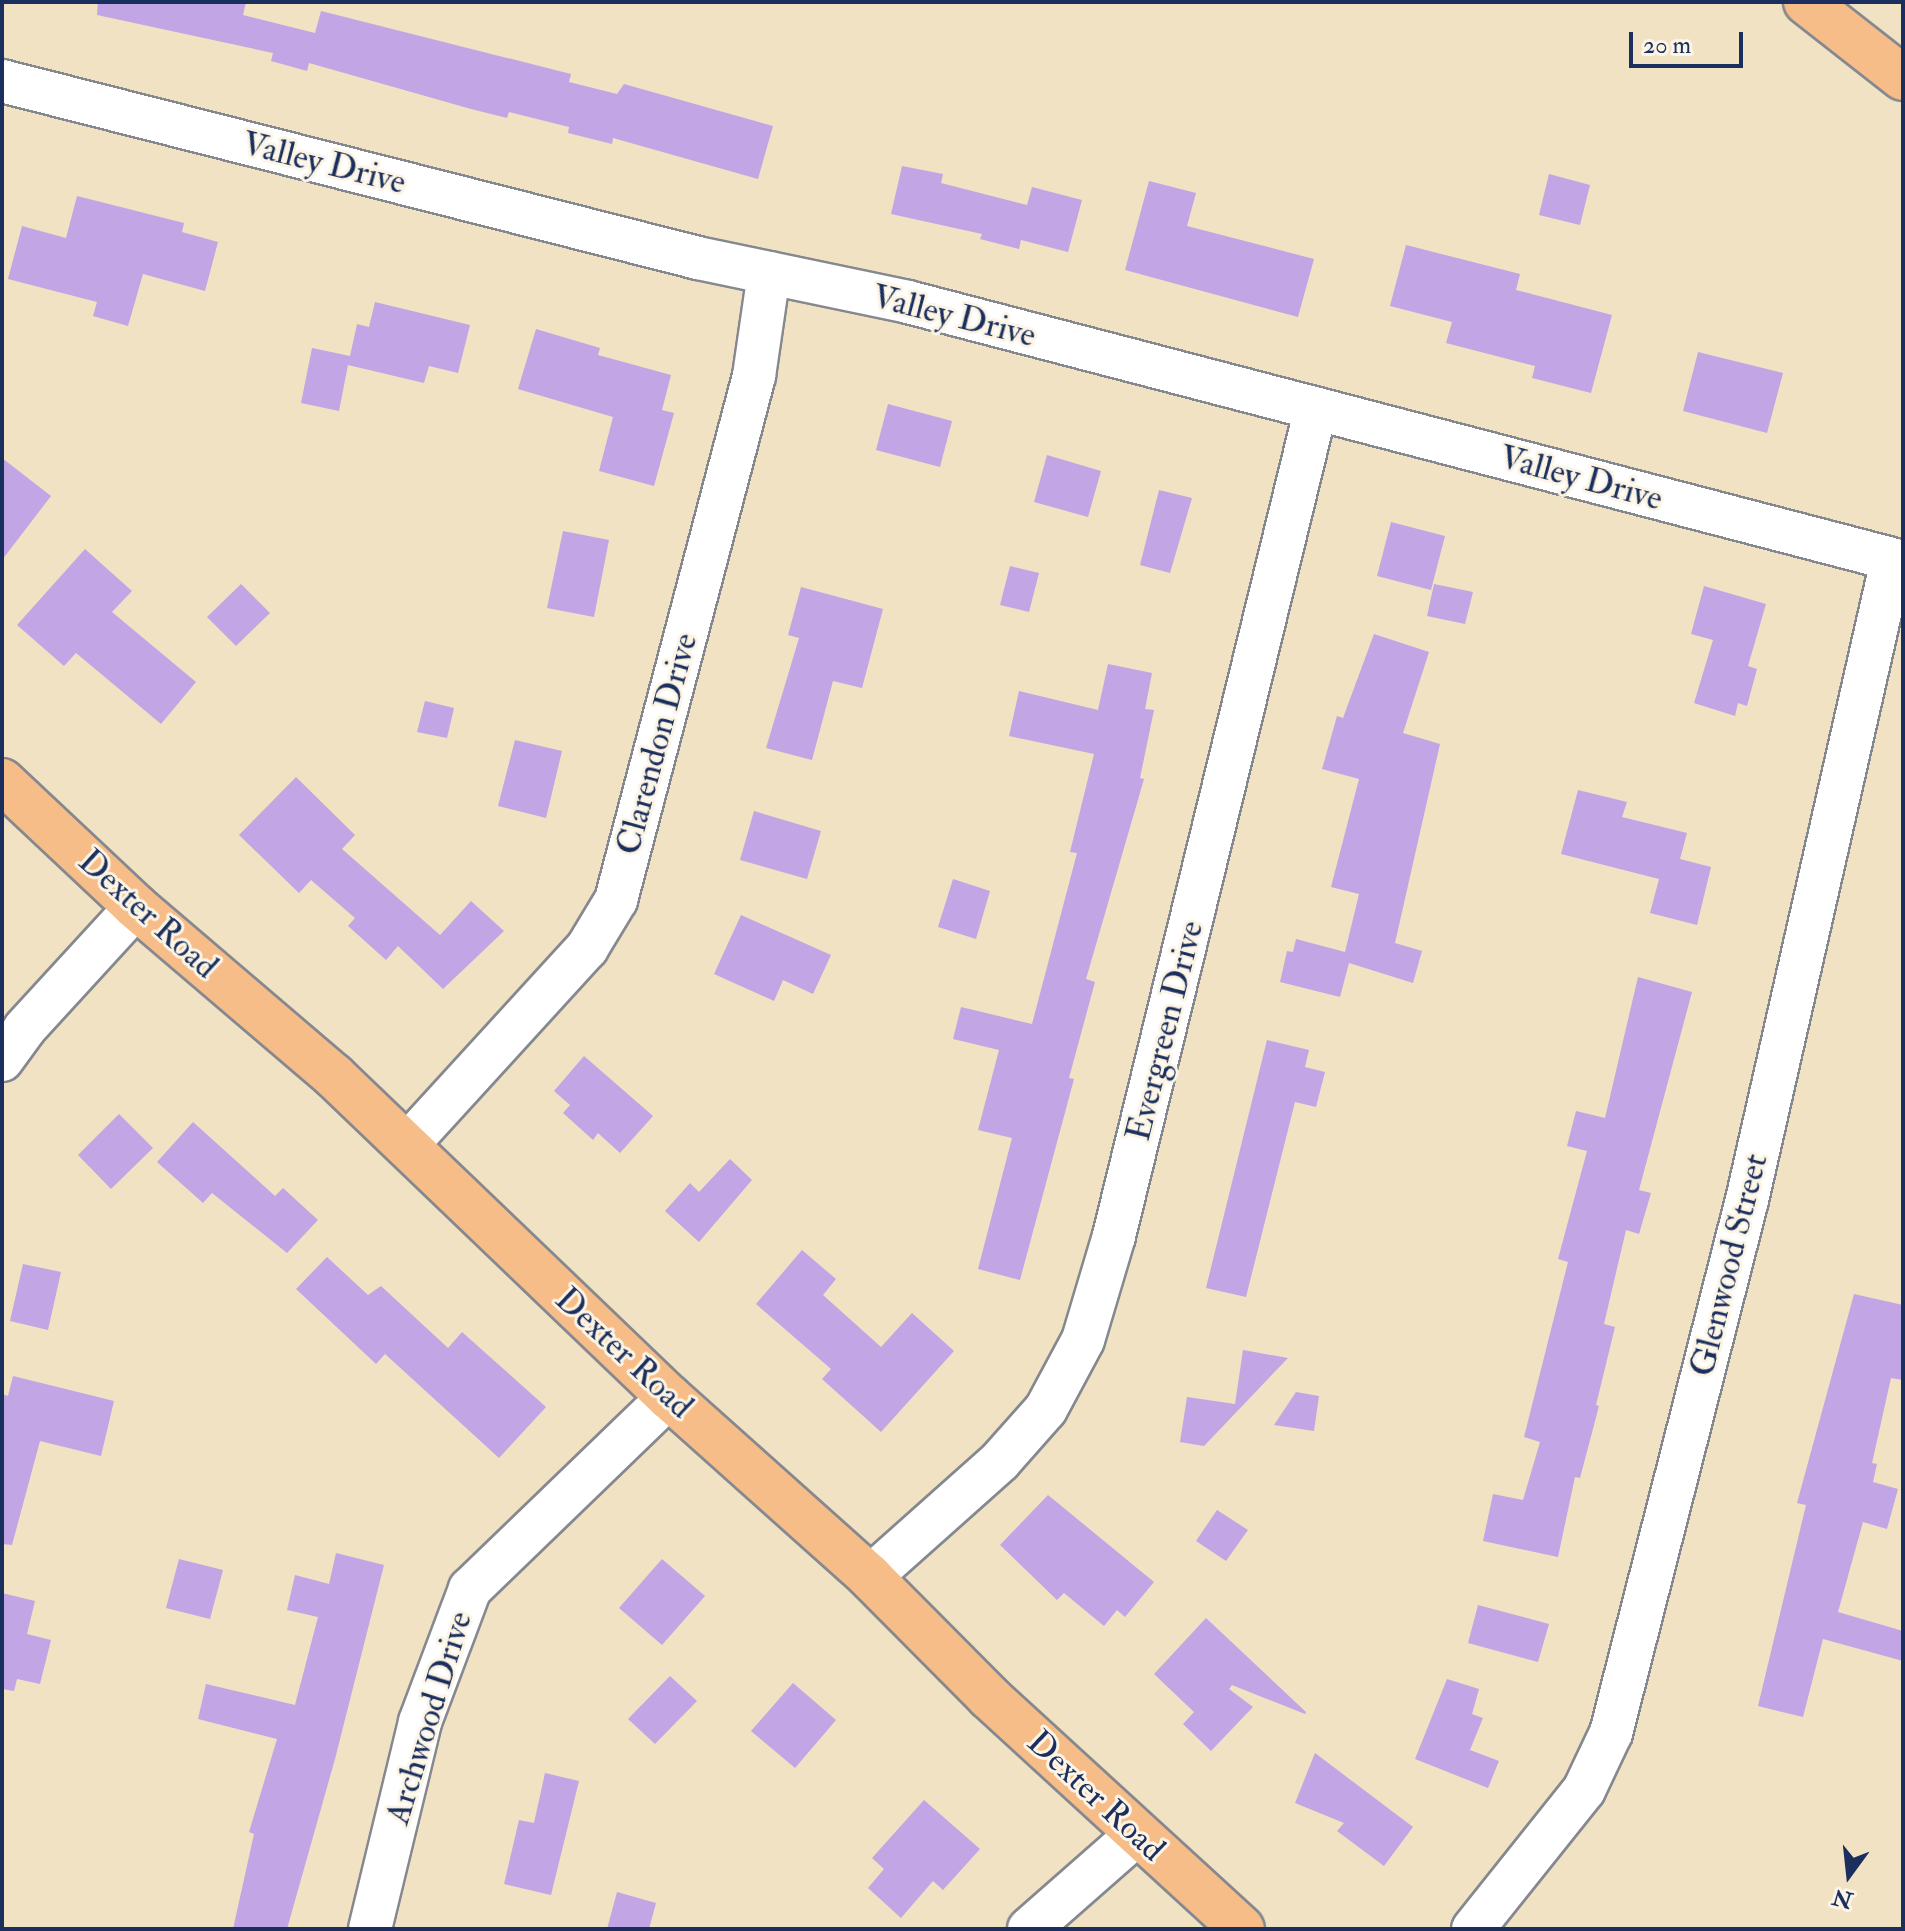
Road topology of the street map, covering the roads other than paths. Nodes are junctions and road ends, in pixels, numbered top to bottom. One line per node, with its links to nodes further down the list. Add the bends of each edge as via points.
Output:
1 (1806, 2): 2 (main road)
2 (1903, 78)
3 (2, 81): 4 (street, Valley Drive)
4 (769, 273): 5 (street, Valley Drive, via 908,302); 10 (street, Clarendon Drive, via 754,376 616,900 587,948)
5 (1316, 408): 6 (street, Valley Drive); 12 (street, Evergreen Drive, via 1114,1236 1083,1340 1046,1409 1000,1461)
6 (1897, 561): 17 (street, Glenwood Street, via 1747,1200 1611,1733 1584,1790)
7 (2, 781): 8 (main road, Dexter Road)
8 (136, 907): 9 (street); 10 (main road, Dexter Road)
9 (2, 1060)
10 (407, 1145): 11 (main road, Dexter Road)
11 (669, 1397): 12 (main road, Dexter Road); 14 (street, Archwood Drive, via 470,1589 420,1722)
12 (870, 1577): 13 (main road, Dexter Road)
13 (1137, 1834): 15 (street); 16 (main road, Dexter Road)
14 (370, 1929)
15 (1029, 1929)
16 (1242, 1929)
17 (1473, 1929)

